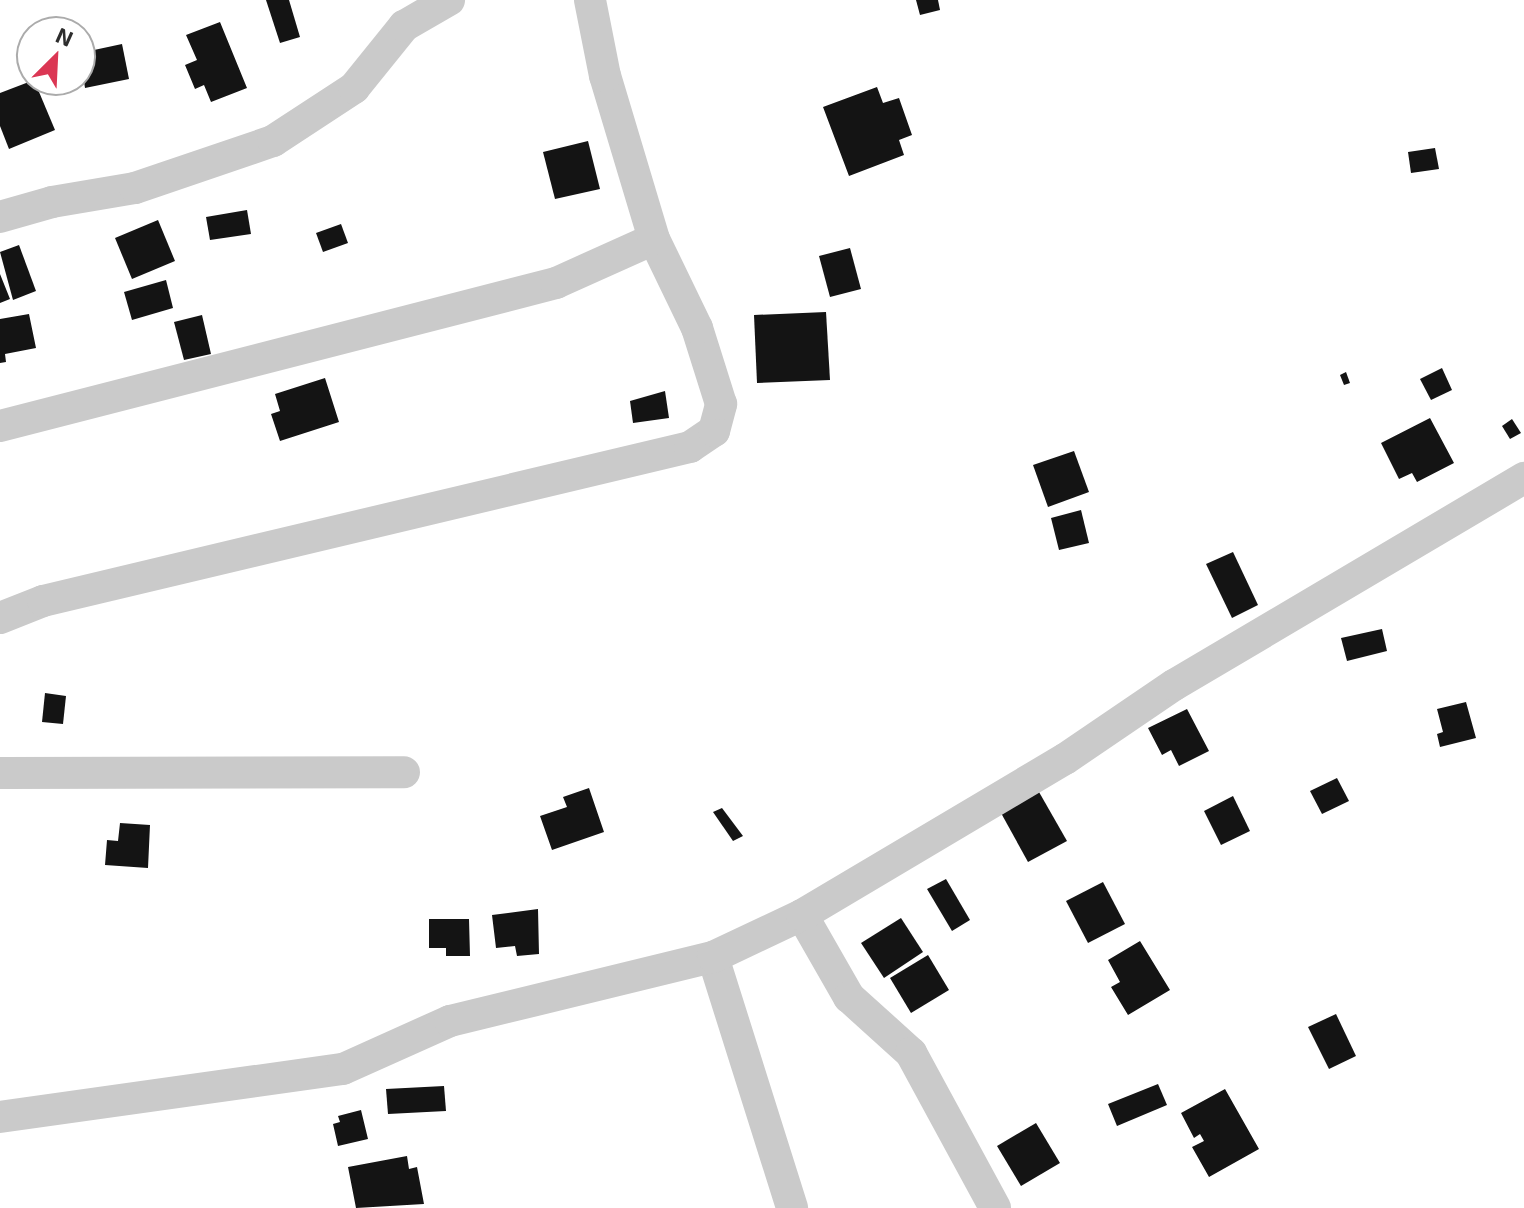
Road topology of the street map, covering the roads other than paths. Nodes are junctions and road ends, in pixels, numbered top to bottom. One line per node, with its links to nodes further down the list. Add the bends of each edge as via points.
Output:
1 (449, 0): 3 (street, via 404,26 354,88 273,141 135,188)
2 (590, 0): 4 (street, via 605,76)
3 (0, 217)
4 (654, 239): 5 (street, via 556,283); 7 (street, via 697,328 721,404 714,431 690,447 43,601)
5 (0, 426)
6 (1524, 478): 10 (street, via 1174,685 1065,759)
7 (0, 618)
8 (404, 772): 9 (street)
9 (0, 773)
10 (802, 915): 11 (street); 14 (street, via 849,997 911,1053)
11 (713, 957): 12 (street, via 450,1021 343,1069); 13 (street)
12 (0, 1117)
13 (792, 1208)
14 (995, 1208)

